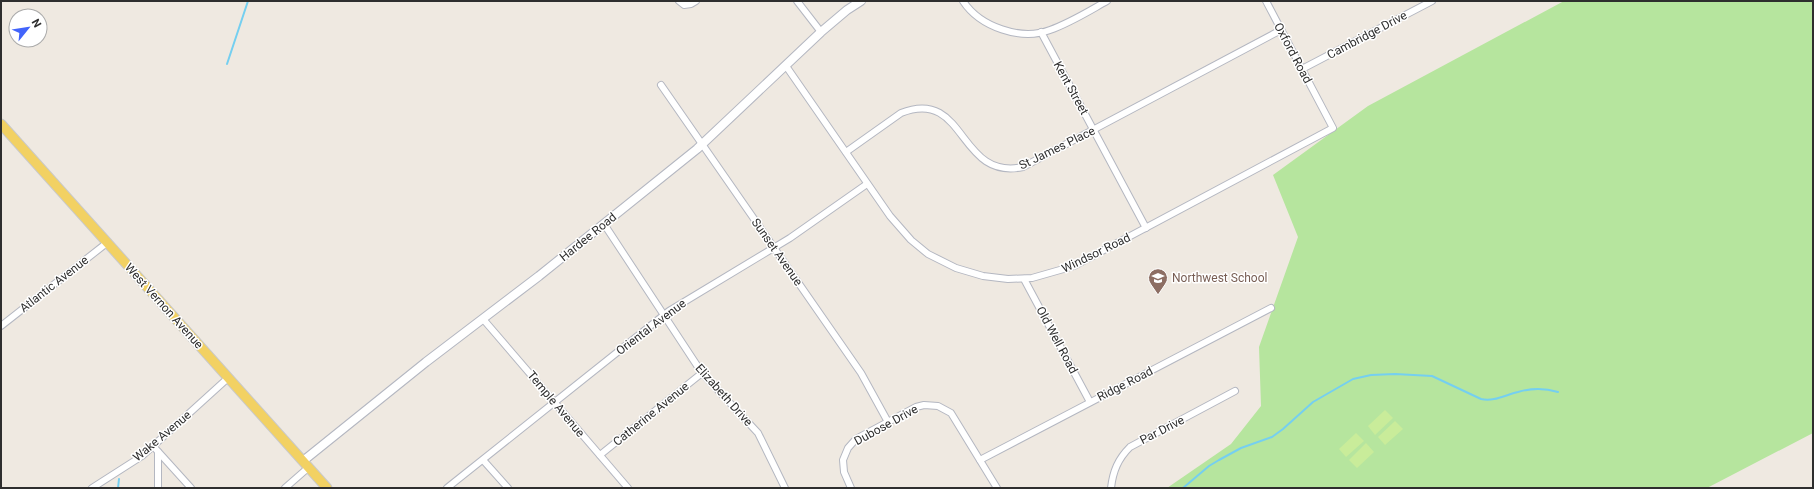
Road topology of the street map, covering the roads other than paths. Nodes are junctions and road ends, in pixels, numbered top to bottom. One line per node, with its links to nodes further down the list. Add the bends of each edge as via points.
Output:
1 (679, 1): 2 (street, via 684,5)
2 (696, 1)
3 (797, 1): 10 (street)
4 (862, 1): 10 (street, Hardee Road)
5 (963, 1): 11 (street, via 973,13 994,26 1020,33)
6 (1107, 1): 11 (street, via 1050,30)
7 (1266, 1): 9 (street, Oxford Road)
8 (1432, 1): 13 (street, Cambridge Drive)
9 (1281, 30): 13 (street, Oxford Road); 17 (street, St James Place)
10 (821, 32): 12 (street, Hardee Road)
11 (1041, 32): 17 (street, Kent Street)
12 (786, 66): 18 (street, Hardee Road); 19 (street, Windsor Road)
13 (1302, 69): 15 (street, Oxford Road)
14 (661, 85): 18 (street, Sunset Avenue)
15 (1320, 105): 22 (street, Windsor Road, via 1333,128)
16 (1, 124): 23 (main road, West Vernon Avenue)
17 (1094, 130): 19 (street, St James Place, via 1023,167 1006,169 979,157 947,118 932,111 916,109 900,113); 22 (street, Kent Street)
18 (702, 144): 21 (street, Hardee Road); 24 (street, Sunset Avenue)
19 (846, 152): 20 (street, Windsor Road)
20 (867, 184): 24 (street, Oriental Avenue); 25 (street, Windsor Road, via 898,227 928,254 956,268 983,276)
21 (604, 224): 27 (street, Elizabeth Drive); 28 (street, Hardee Road)
22 (1146, 228): 25 (street, Windsor Road, via 1074,266)
23 (108, 242): 29 (street, Atlantic Avenue); 31 (main road, West Vernon Avenue)
24 (774, 248): 27 (street, Oriental Avenue); 35 (street, Sunset Avenue, via 861,372)
25 (1024, 279): 34 (street, Old Well Road)
26 (1272, 308): 34 (street, Ridge Road)
27 (663, 316): 30 (street, Elizabeth Drive); 33 (street, Oriental Avenue)
28 (483, 319): 33 (street, Temple Avenue); 41 (street, Hardee Road, via 426,362)
29 (1, 326)
30 (702, 373): 38 (street, Catherine Avenue); 50 (street, Elizabeth Drive, via 758,433)
31 (228, 378): 36 (street, Wake Avenue); 41 (main road, West Vernon Avenue)
32 (1235, 391): 53 (street, Par Drive, via 1130,447 1116,465)
33 (555, 402): 38 (street, Temple Avenue); 39 (street, Oriental Avenue)
34 (1090, 402): 40 (street, Ridge Road)
35 (888, 422): 40 (street, Dubose Drive, via 916,407 938,406 951,413); 51 (street, Dubose Drive, via 856,439 848,448 843,465)
36 (153, 446): 37 (street); 42 (street, Wake Avenue)
37 (158, 452): 43 (street); 44 (street)
38 (600, 455): 49 (street, Temple Avenue)
39 (483, 460): 47 (street, Oriental Avenue); 48 (street)
40 (980, 460): 52 (street, Dubose Drive)
41 (306, 464): 45 (street, Hardee Road); 46 (main road, West Vernon Avenue)
42 (92, 488)
43 (158, 488)
44 (191, 488)
45 (285, 488)
46 (327, 488)
47 (447, 488)
48 (508, 488)
49 (628, 488)
50 (785, 488)
51 (851, 488)
52 (997, 488)
53 (1111, 488)

